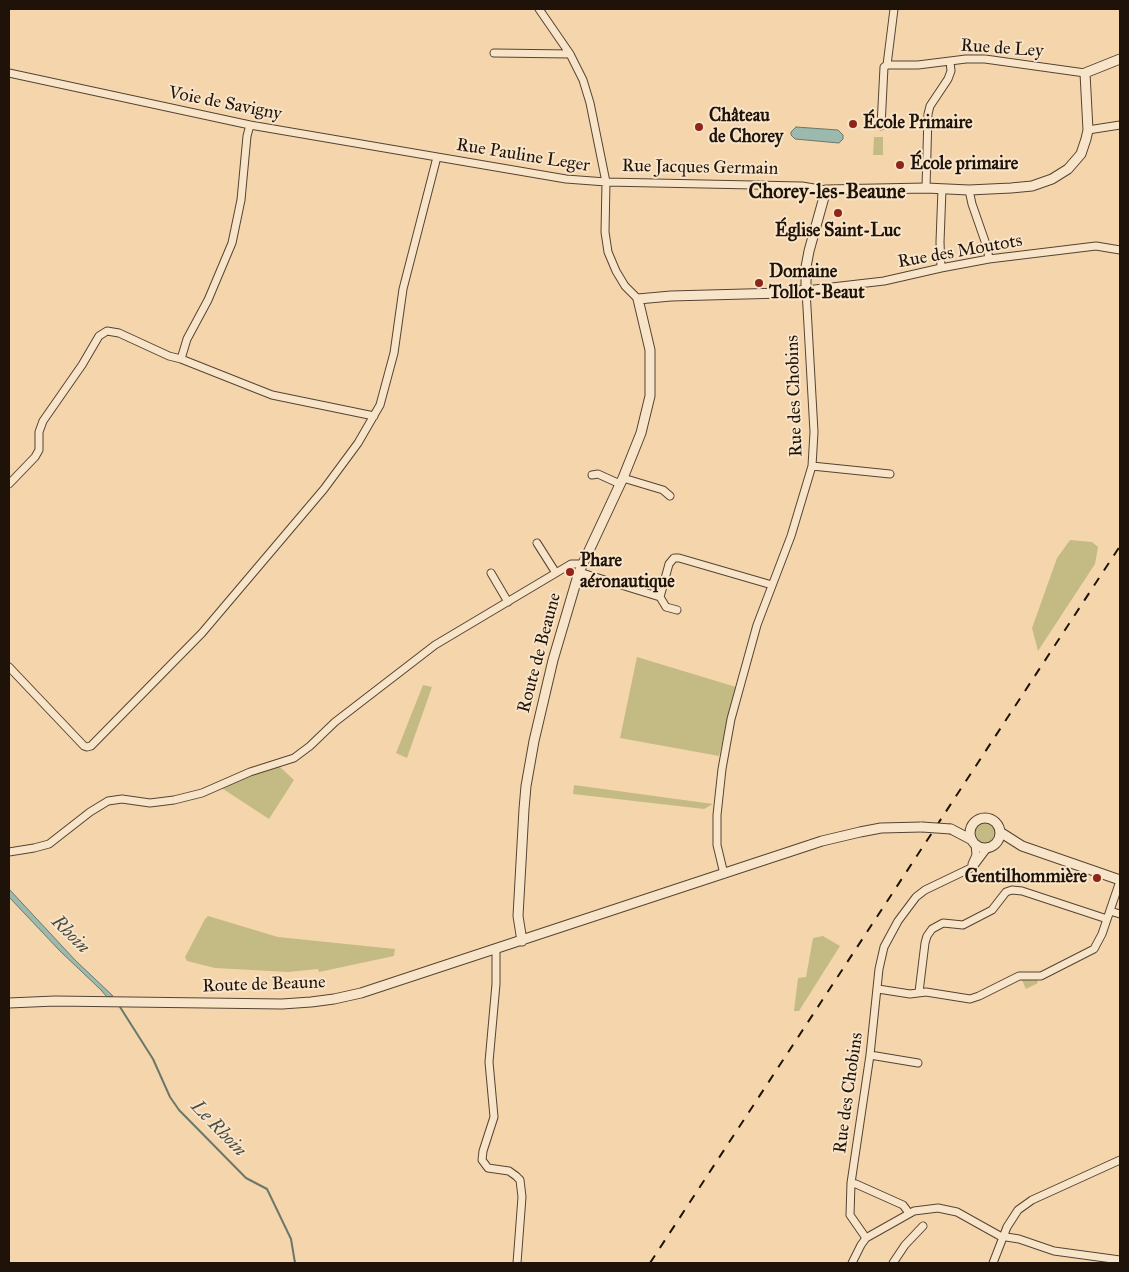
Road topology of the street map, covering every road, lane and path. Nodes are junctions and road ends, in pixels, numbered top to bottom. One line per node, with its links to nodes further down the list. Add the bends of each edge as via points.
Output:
1 (539, 9): 4 (street)
2 (894, 9): 7 (street)
3 (494, 53): 4 (street)
4 (570, 54): 15 (street, via 590,103)
5 (1120, 59): 9 (street)
6 (950, 61): 7 (street, Rue de Ley); 9 (street, Rue de Ley, via 984,59); 16 (street, via 948,79 928,114)
7 (887, 65): 12 (street, via 884,67)
8 (9, 73): 10 (street, Voie de Savigny)
9 (1085, 73): 13 (street, Rue Jacques Germain)
10 (250, 125): 14 (street, Voie de Savigny); 25 (street, via 232,243 187,339)
11 (1120, 125): 13 (street)
12 (881, 126)
13 (1088, 130): 19 (street, Rue Jacques Germain, via 1081,154 1068,169 1052,179 1032,186)
14 (437, 158): 15 (street, Rue Pauline Leger, via 566,179); 26 (street, via 402,289 389,376)
15 (606, 182): 18 (street, Rue Jacques Germain, via 802,186); 24 (street, via 604,232 608,252 625,286)
16 (926, 188): 17 (street, Rue Jacques Germain); 18 (street, Rue Jacques Germain)
17 (942, 189): 19 (street, Rue Jacques Germain); 22 (street)
18 (826, 190): 23 (street, via 809,251)
19 (969, 190): 21 (street)
20 (1120, 250): 21 (street, Rue des Moutots, via 1096,246)
21 (989, 259): 22 (street, Rue des Moutots)
22 (941, 268): 23 (street, Rue des Moutots, via 884,281)
23 (806, 290): 24 (street); 27 (street, Rue des Chobins, via 814,432)
24 (638, 299): 30 (street, Route de Beaune, via 650,350 650,396 641,434)
25 (181, 360): 26 (street, via 272,395); 31 (street, via 114,331 103,333 43,421 35,457)
26 (374, 416): 41 (street, via 324,490 202,633 91,746 84,746)
27 (812, 466): 28 (street); 37 (street, Rue des Chobins)
28 (890, 474)
29 (592, 475): 30 (street)
30 (621, 481): 32 (street, via 663,490); 34 (street, Route de Beaune)
31 (9, 484)
32 (670, 496)
33 (537, 542): 36 (street)
34 (580, 568): 36 (street, via 571,564); 38 (street); 55 (street, Route de Beaune, via 551,668 526,786 518,916)
35 (492, 573): 39 (street)
36 (556, 573): 39 (street)
37 (772, 585): 38 (street, via 674,558 669,564); 50 (street, Rue des Chobins, via 757,625 726,744 716,837)
38 (660, 597): 40 (street, via 666,607)
39 (508, 602): 48 (street, via 436,645 294,758 183,798 156,802 108,801 48,844)
40 (677, 610)
41 (9, 667)
42 (972, 825): 43 (street); 44 (street, via 988,818 996,822); 45 (street, via 970,832)
43 (952, 829): 45 (street); 50 (street, Route de Beaune, bridge, via 892,827 860,832 822,841)
44 (1000, 832): 46 (street, via 999,839); 47 (street)
45 (974, 842): 46 (street, via 981,847); 49 (street, via 976,855)
46 (991, 846): 47 (street); 49 (street)
47 (1022, 846): 51 (street)
48 (9, 852)
49 (969, 868): 57 (street, Rue des Chobins, via 916,897 884,947)
50 (724, 874): 55 (street, Route de Beaune)
51 (1120, 881): 52 (street)
52 (1110, 911): 53 (street); 54 (street)
53 (1120, 914)
54 (1107, 920): 58 (street, via 1094,949 1041,976 1019,976 970,999); 58 (street, via 1022,891 1006,892 992,910 963,925 943,923 932,929 926,940)
55 (522, 941): 56 (street, Route de Beaune)
56 (496, 949): 59 (street, Route de Beaune, via 360,993 322,1001 282,1004); 69 (street, via 489,1062 494,1117 482,1160 488,1168 509,1171 520,1180 522,1197)
57 (878, 989): 58 (street, via 910,994); 60 (street, Rue des Chobins)
58 (919, 992)
59 (9, 1003)
60 (870, 1055): 61 (street); 63 (street, Rue des Chobins)
61 (918, 1063)
62 (1120, 1160): 66 (street, via 1032,1200 1014,1215)
63 (851, 1183): 64 (street, via 902,1205); 67 (street, Rue des Chobins, via 850,1216)
64 (909, 1213): 66 (street, via 948,1209); 67 (street)
65 (923, 1226): 71 (street)
66 (1003, 1236): 68 (street, via 1054,1251); 72 (street)
67 (866, 1238): 70 (street)
68 (1120, 1260)
69 (517, 1263)
70 (852, 1263)
71 (894, 1263)
72 (993, 1263)

